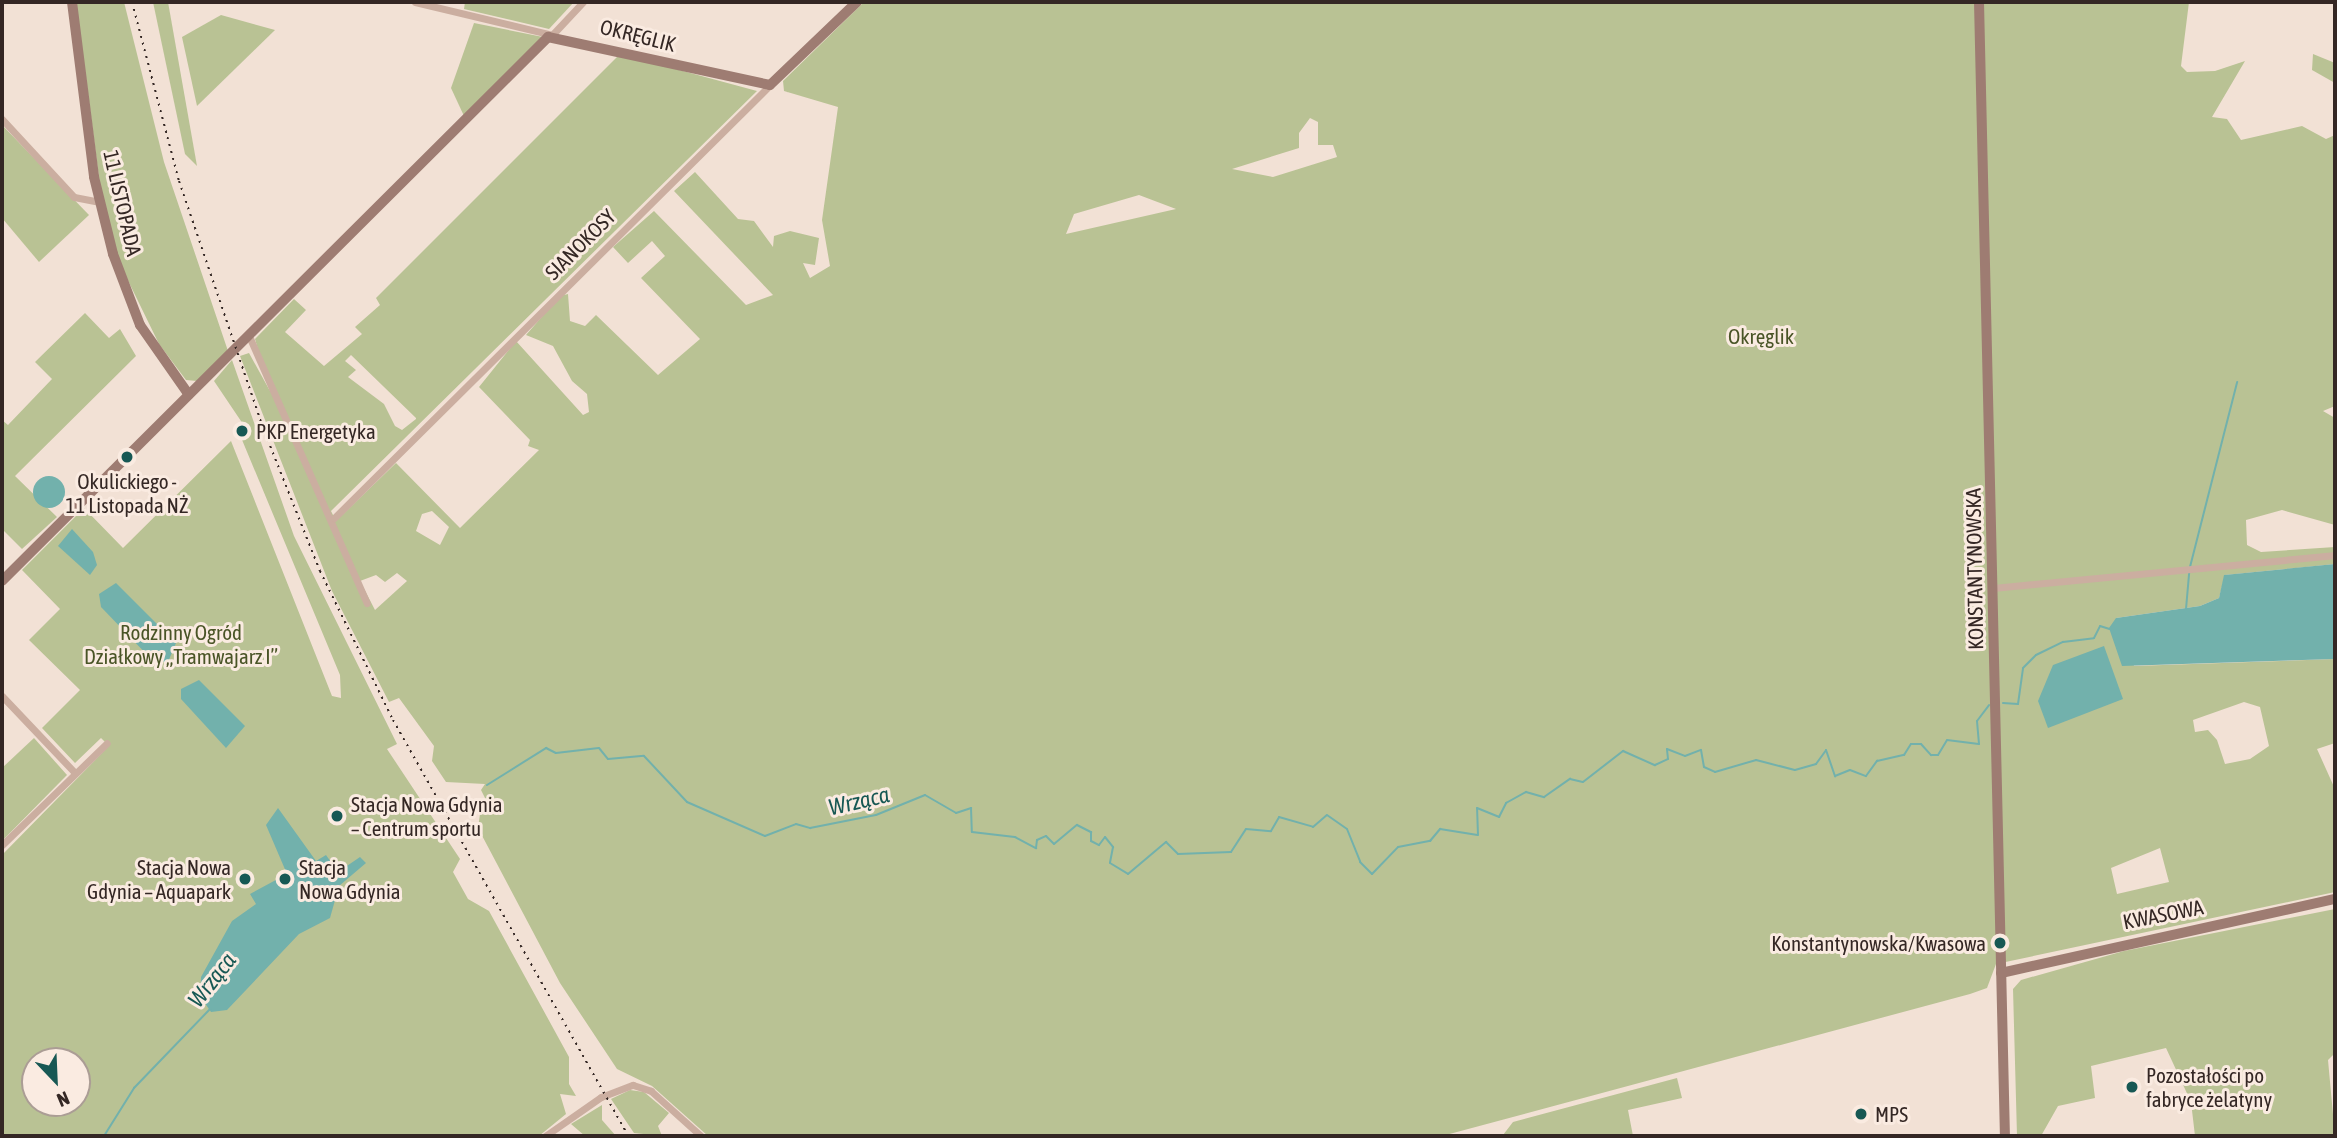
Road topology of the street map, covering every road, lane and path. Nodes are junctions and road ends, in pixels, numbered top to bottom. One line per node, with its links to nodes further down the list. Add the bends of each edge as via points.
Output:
1 (72, 2): 9 (street, 11 LISTOPADA)
2 (415, 2): 6 (street, OKRĘGLIK)
3 (583, 2): 6 (street)
4 (857, 2): 7 (street, SIANOKOSY)
5 (1979, 2): 15 (street, KONSTANTYNOWSKA)
6 (552, 35): 7 (street, OKRĘGLIK); 10 (street)
7 (770, 85): 12 (street, SIANOKOSY)
8 (2, 119): 9 (street, via 78,200)
9 (99, 202): 11 (street, 11 LISTOPADA, via 131,307)
10 (248, 336): 11 (street); 12 (street)
11 (189, 395): 14 (street)
12 (334, 518): 16 (street)
13 (2335, 555): 15 (street)
14 (2, 581)
15 (1993, 588): 22 (street, KONSTANTYNOWSKA)
16 (367, 603)
17 (2, 696): 19 (street)
18 (107, 743): 19 (street)
19 (75, 773): 20 (street)
20 (2, 845)
21 (2335, 899): 22 (street, KWASOWA)
22 (2001, 973): 25 (street, KONSTANTYNOWSKA)
23 (545, 1136): 24 (street, via 624,1086 644,1087)
24 (701, 1136)
25 (2005, 1136)

